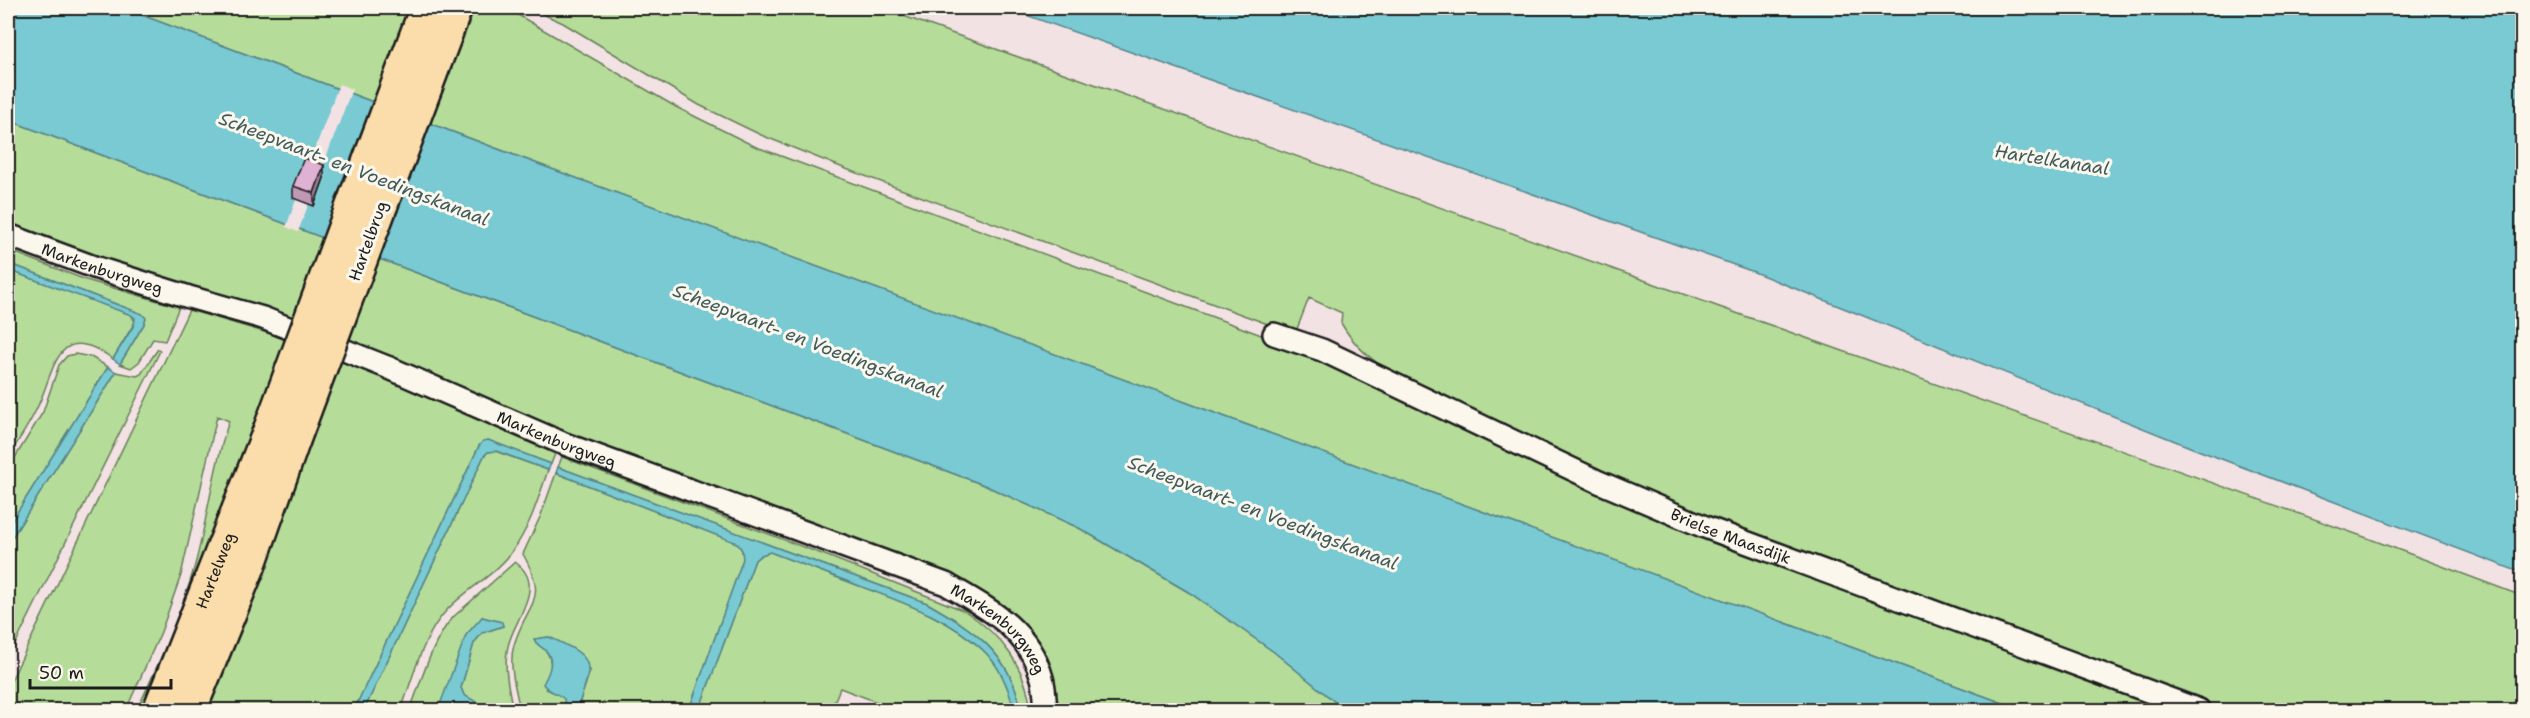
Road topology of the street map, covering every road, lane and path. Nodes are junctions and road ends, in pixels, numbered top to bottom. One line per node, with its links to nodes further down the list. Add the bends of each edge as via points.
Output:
1 (427, 8): 5 (main road, Hartelbrug, bridge)
2 (455, 8): 5 (main road, Hartelbrug, bridge)
3 (8, 235): 8 (street, Markenburgweg, via 94,267 263,318 562,443 946,584 1000,616 1026,643 1042,678)
4 (1274, 334): 9 (street, Brielse Maasdijk, via 1322,350 1599,482 1705,527)
5 (282, 435): 6 (main road, Hartelweg); 7 (main road, Hartelweg, via 249,564)
6 (160, 711)
7 (189, 711)
8 (1046, 711)
9 (2199, 711)

